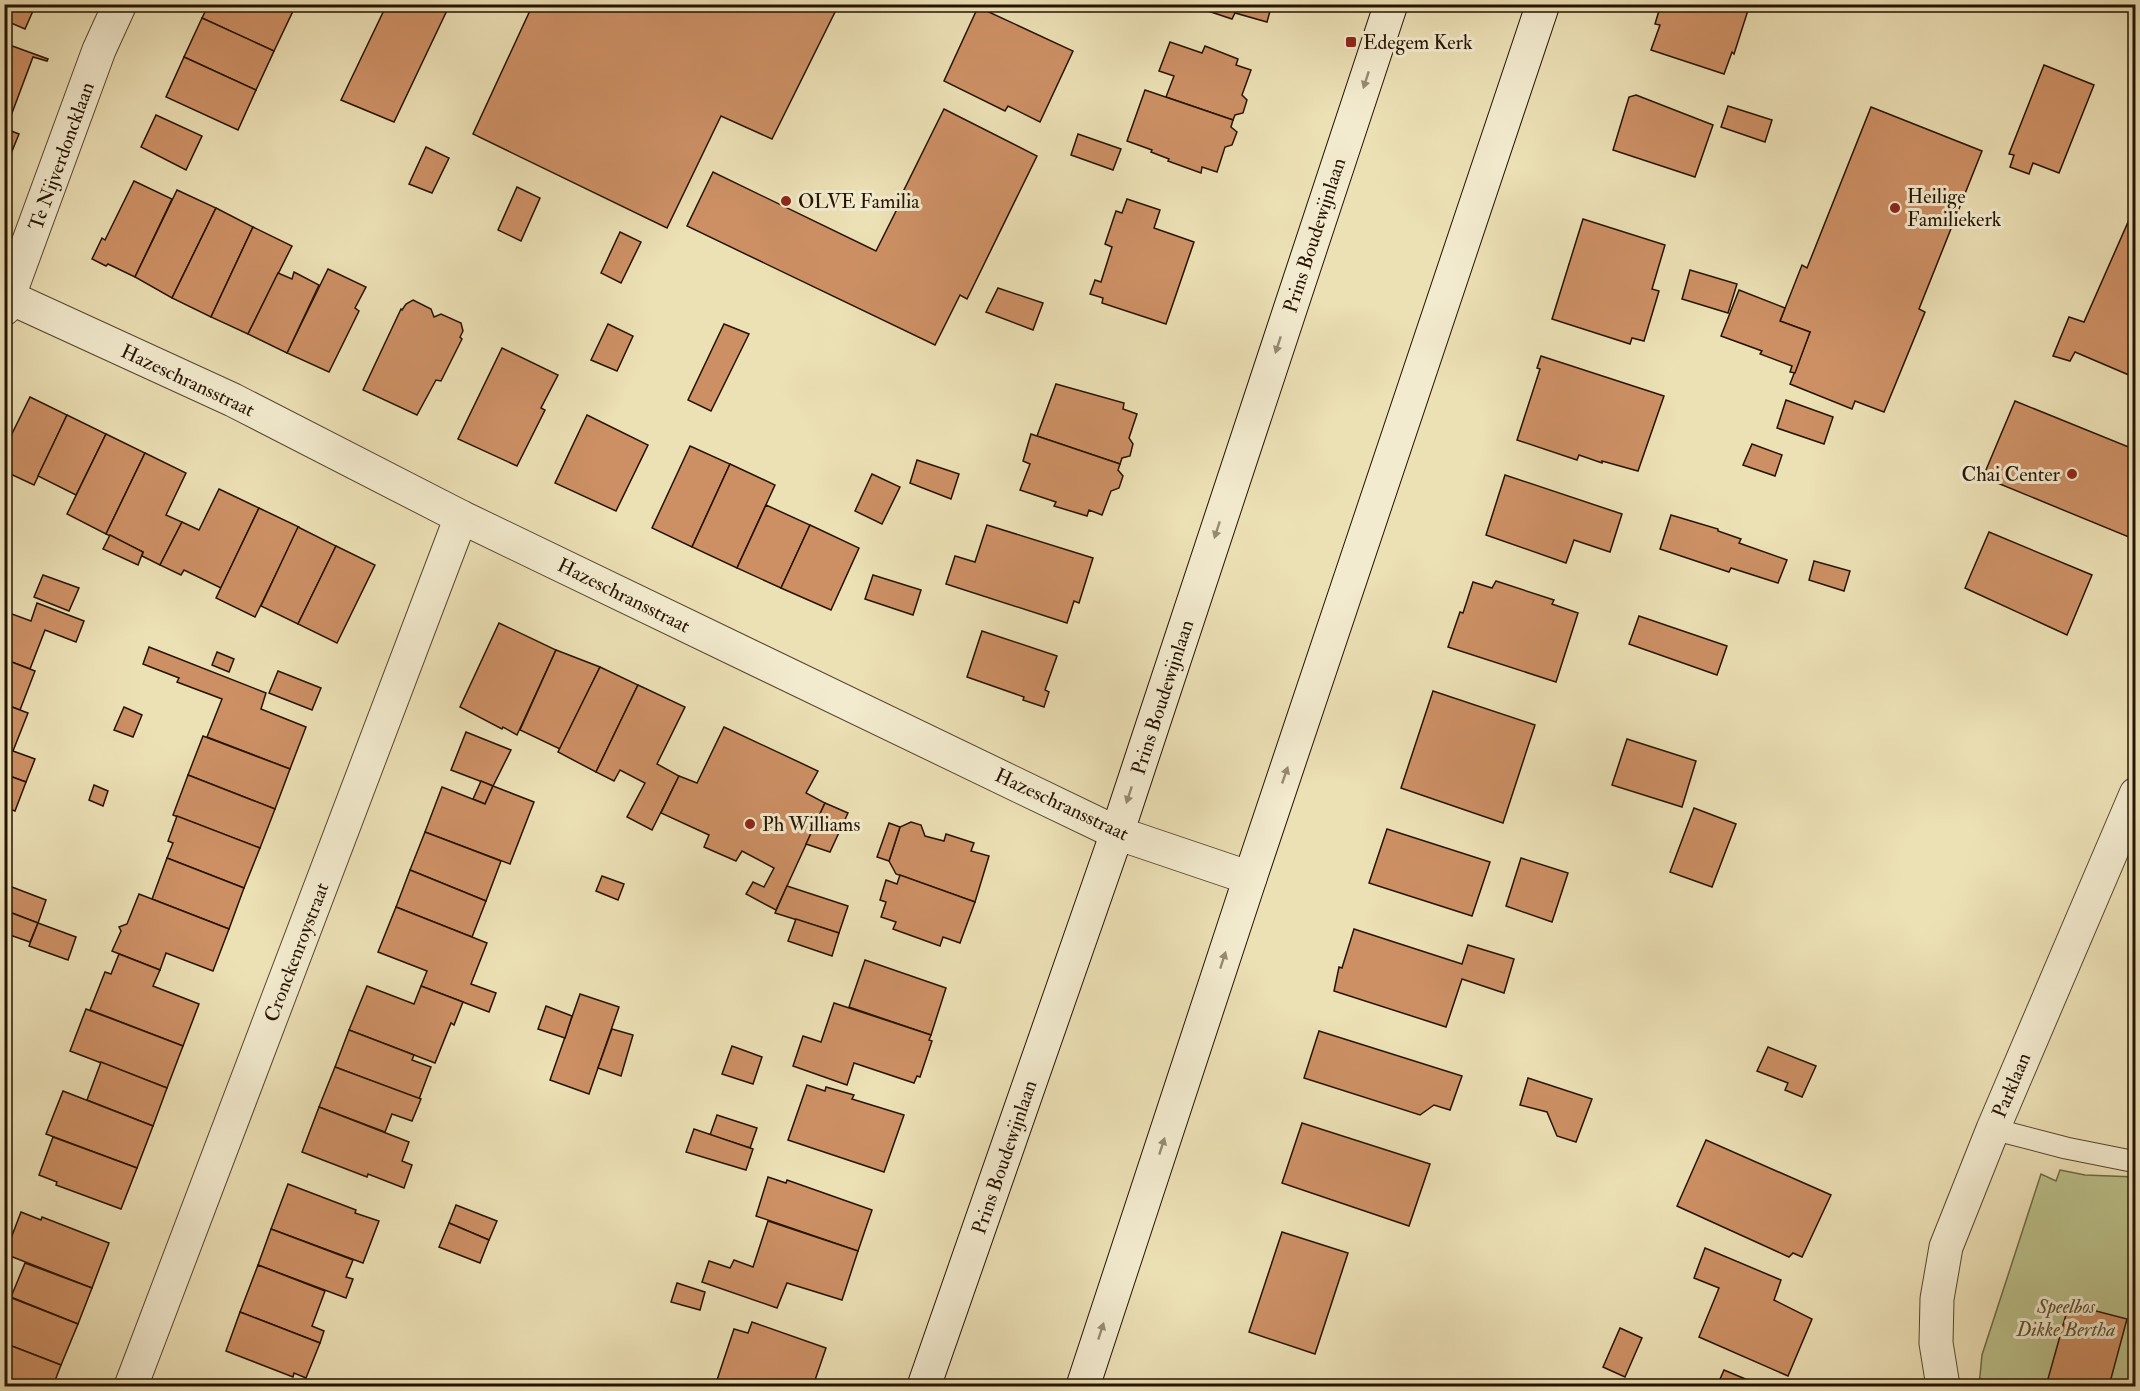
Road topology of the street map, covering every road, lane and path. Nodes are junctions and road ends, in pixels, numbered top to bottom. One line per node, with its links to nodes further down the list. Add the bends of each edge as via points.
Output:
1 (120, 4): 4 (street, Te Nijverdoncklaan, via 99,50)
2 (1391, 4): 7 (street, Prins Boudewijnlaan, one-way to 7)
3 (1543, 4): 8 (street, one-way to 3)
4 (6, 300): 5 (street, Hazeschransstraat, via 233,400)
5 (461, 517): 7 (street, Hazeschransstraat); 11 (street, Cronckenroystraat)
6 (2136, 794): 9 (street, Parklaan)
7 (1117, 833): 8 (street, Hazeschransstraat); 12 (street, Prins Boudewijnlaan)
8 (1250, 878): 13 (street, one-way to 8)
9 (1993, 1129): 10 (lane, via 2066,1149); 14 (street, Parklaan, via 1946,1247 1936,1310 1936,1343)
10 (2136, 1162)
11 (131, 1386)
12 (924, 1386)
13 (1083, 1386)
14 (1943, 1386)

